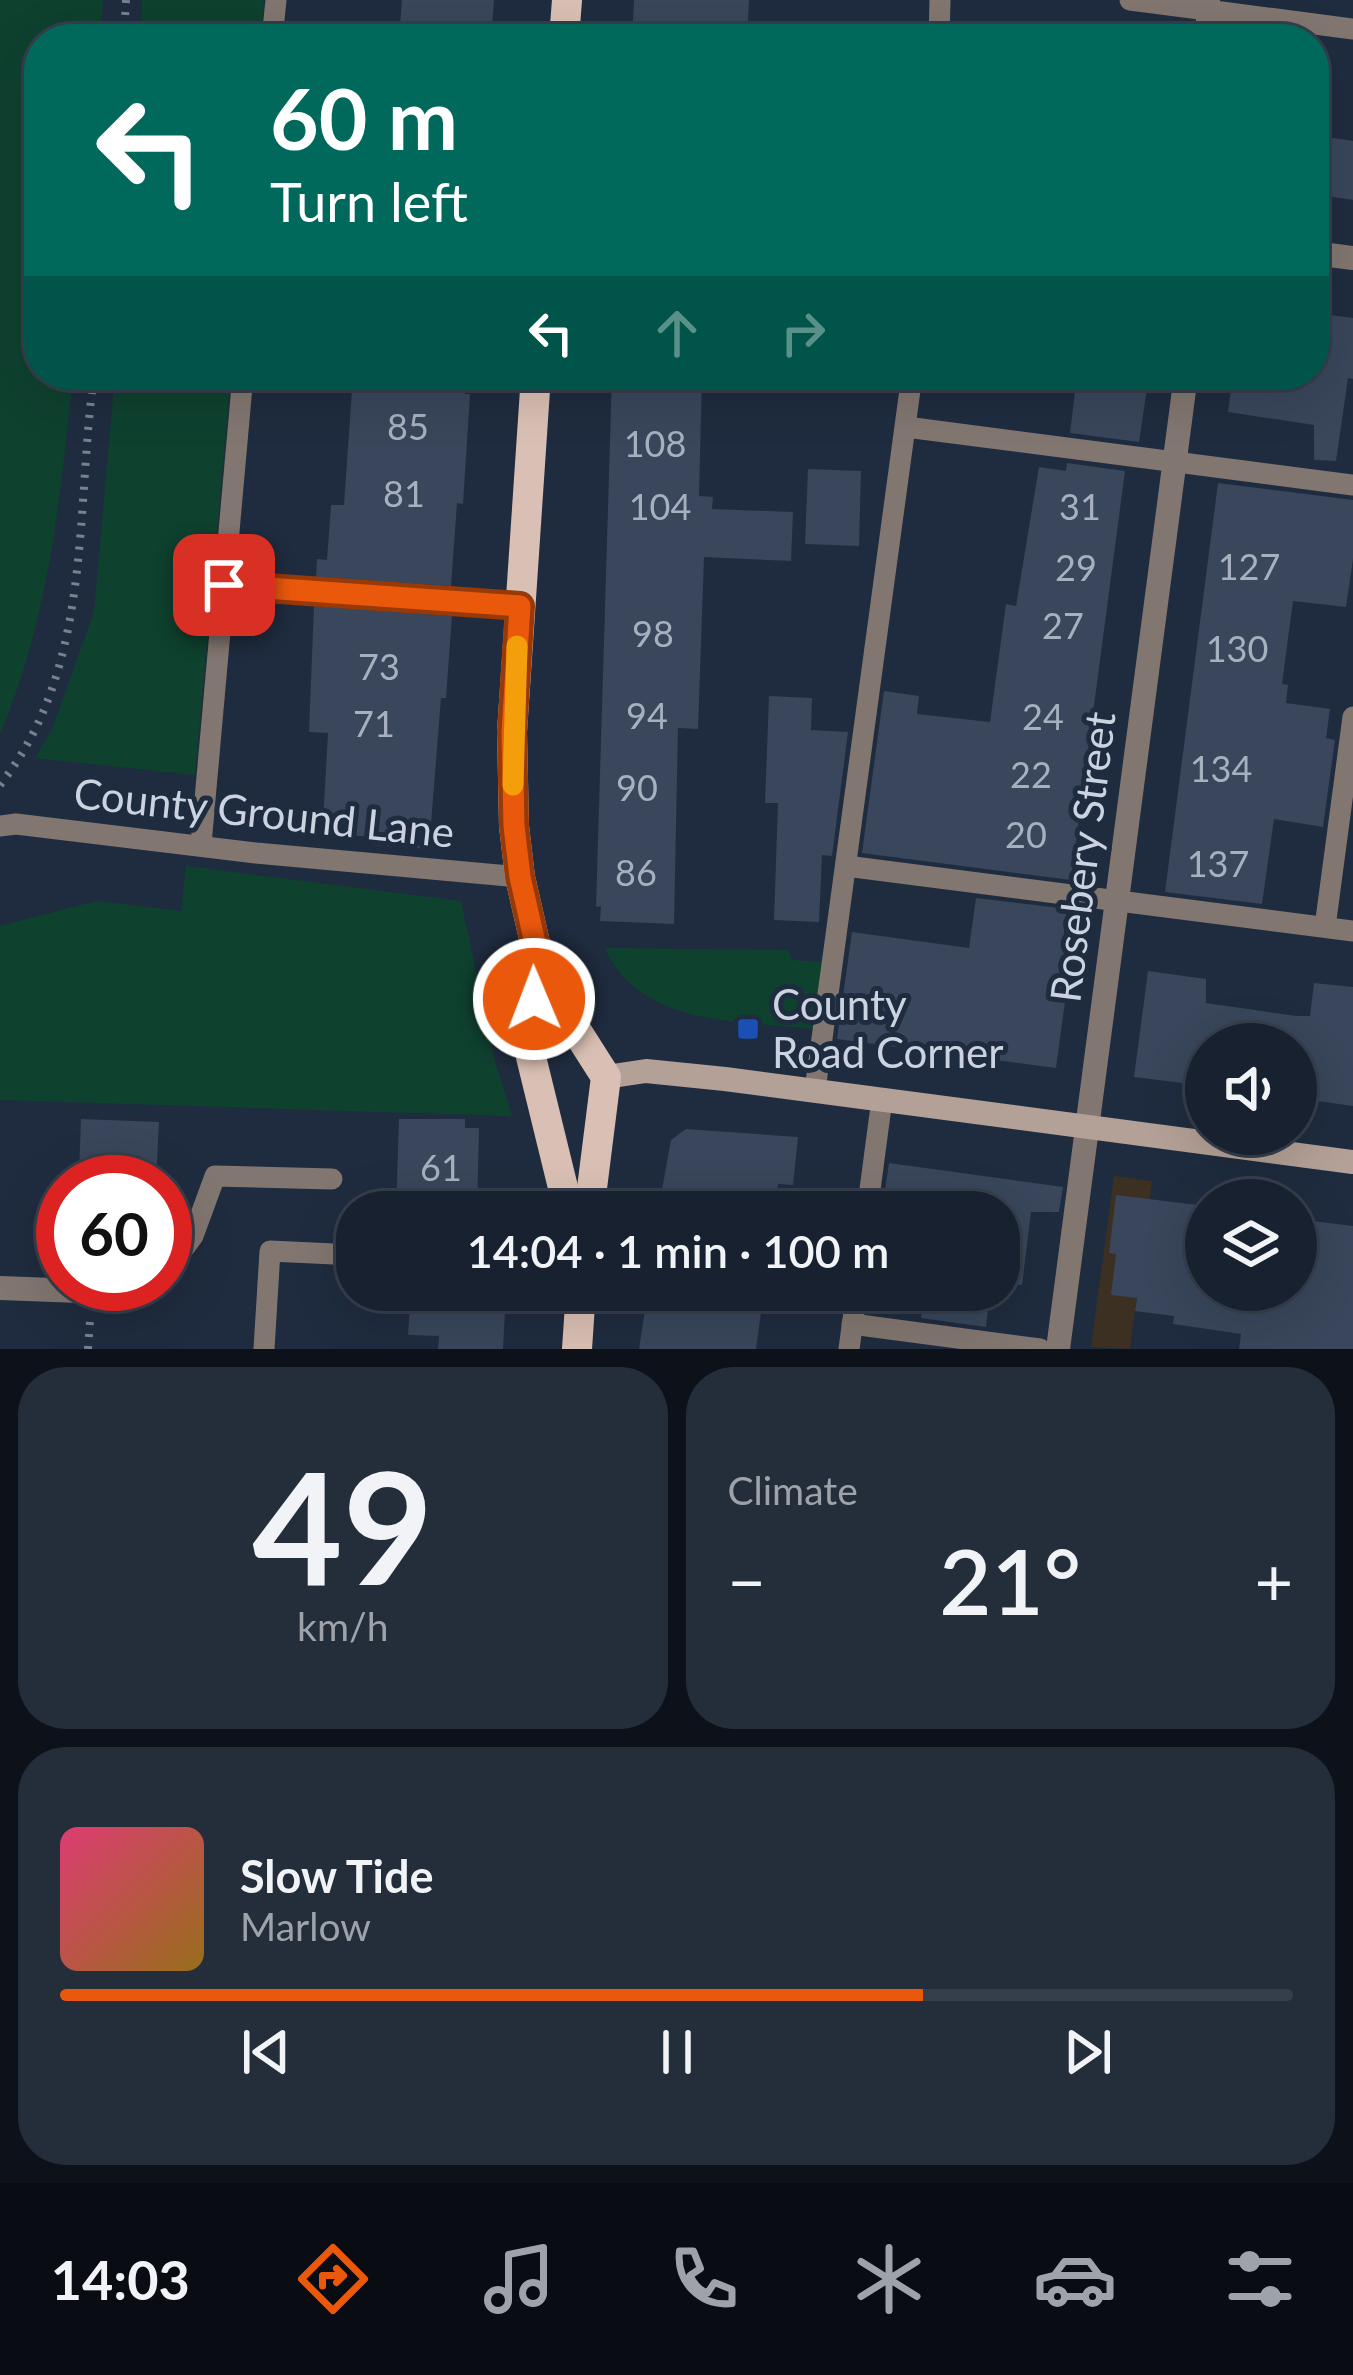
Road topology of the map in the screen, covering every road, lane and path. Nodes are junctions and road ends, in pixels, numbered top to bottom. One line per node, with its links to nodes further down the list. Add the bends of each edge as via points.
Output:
1 (1130, 0): 2 (lane)
2 (1208, 6): 3 (lane)
3 (1327, 24)
4 (93, 390): 15 (path, via 69,635 40,724)
5 (242, 390): 12 (lane)
6 (535, 390): 13 (main road)
7 (910, 390): 9 (lane)
8 (1184, 390): 10 (street, Rosebery Street)
9 (906, 428): 10 (lane); 18 (lane)
10 (1174, 461): 11 (lane); 20 (street, Rosebery Street)
11 (1353, 485)
12 (224, 585): 13 (lane); 17 (lane)
13 (520, 606): 19 (main road, via 512,732)
14 (1353, 717): 21 (lane)
15 (0, 785)
16 (1, 824): 17 (lane, County Ground Lane)
17 (201, 844): 19 (lane, County Ground Lane)
18 (846, 866): 20 (lane); 25 (lane)
19 (520, 877): 23 (main road)
20 (1117, 900): 21 (lane); 27 (street, Rosebery Street)
21 (1325, 928): 22 (lane)
22 (1353, 931)
23 (538, 956): 24 (main road); 30 (main road, via 531,1057)
24 (606, 1077): 25 (street, via 646,1071); 31 (main road)
25 (815, 1090): 26 (street)
26 (882, 1099): 27 (street); 32 (lane)
27 (1087, 1127): 28 (street); 44 (street, Rosebery Street)
28 (1353, 1162)
29 (332, 1179): 33 (lane, via 215,1176)
30 (564, 1191)
31 (592, 1191)
32 (870, 1191)
33 (192, 1237)
34 (336, 1254): 40 (lane, via 270,1251)
35 (0, 1288): 36 (street)
36 (36, 1289)
37 (580, 1311): 41 (main road)
38 (854, 1311): 39 (lane)
39 (852, 1324): 42 (lane); 43 (lane)
40 (264, 1349)
41 (577, 1349)
42 (849, 1349)
43 (1040, 1349)
44 (1058, 1349)

